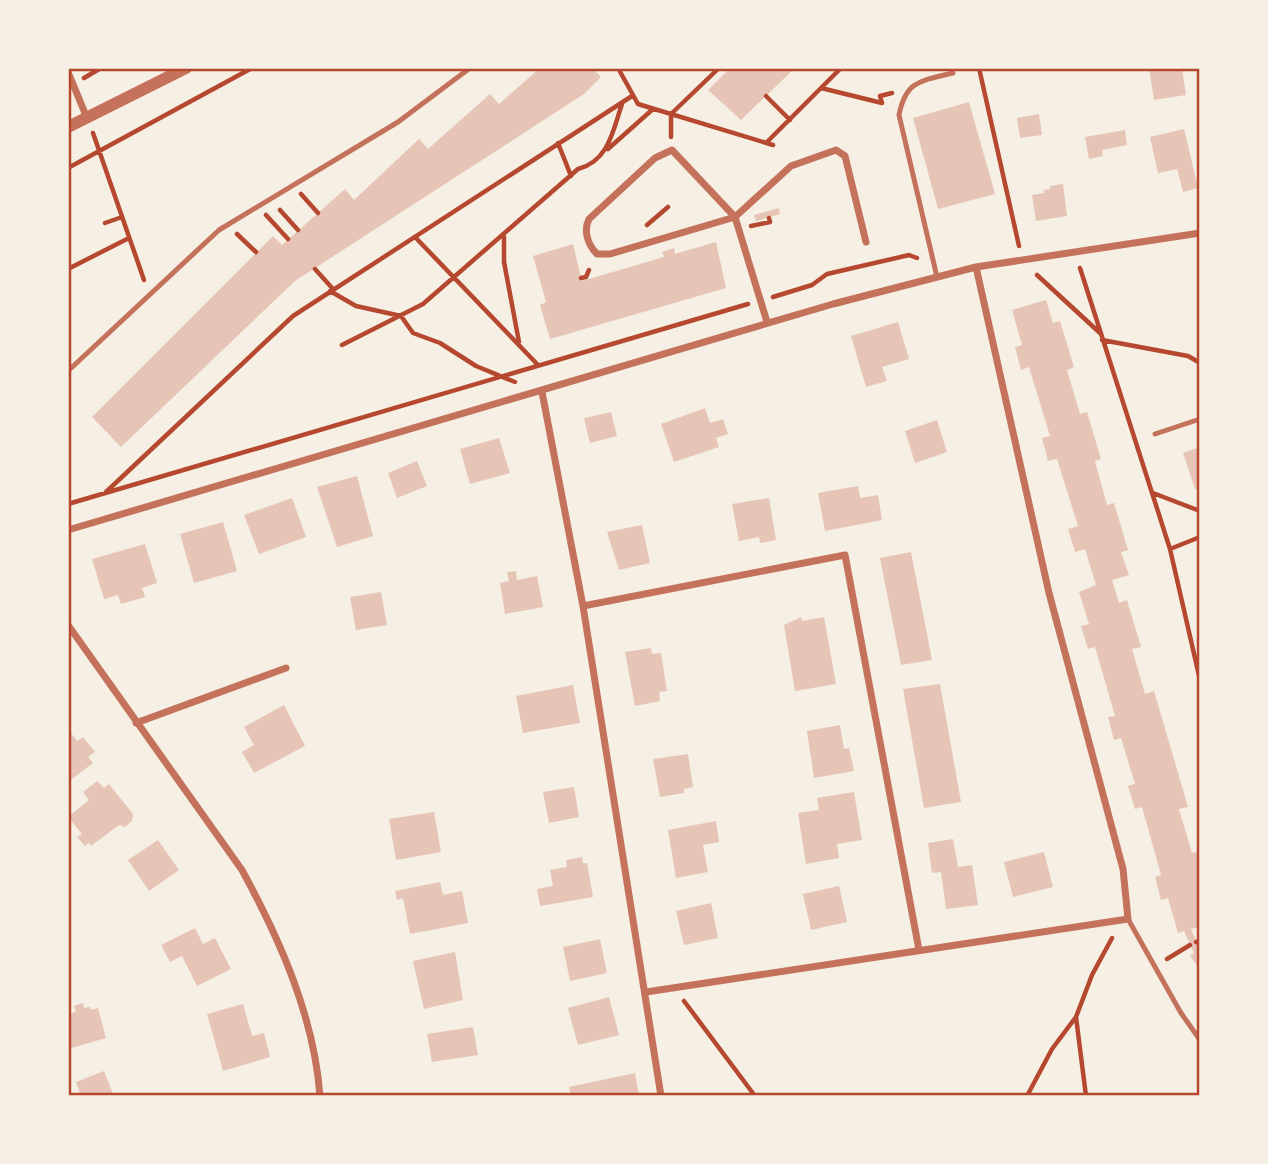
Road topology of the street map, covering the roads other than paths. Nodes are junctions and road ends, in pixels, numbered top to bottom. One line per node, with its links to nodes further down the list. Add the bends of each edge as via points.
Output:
1 (186, 68): 5 (street)
2 (470, 68): 13 (lane, via 398,122 219,230)
3 (68, 72): 5 (street)
4 (953, 73): 11 (lane, via 916,82 903,95 899,116)
5 (87, 118): 6 (street)
6 (68, 127)
7 (735, 217): 7 (street, via 671,150 655,158 598,210 586,230 597,254 610,254); 9 (street, via 791,166 836,150 845,156); 12 (street)
8 (1198, 234): 10 (street)
9 (866, 242)
10 (976, 267): 11 (street); 22 (street, via 1049,593 1123,869)
11 (937, 277): 12 (street)
12 (767, 322): 14 (street)
13 (68, 371)
14 (542, 392): 17 (street); 18 (street)
15 (1200, 419): 16 (lane)
16 (1155, 434)
17 (68, 530)
18 (583, 606): 23 (street, via 845,555); 24 (street)
19 (68, 625): 21 (street)
20 (286, 668): 21 (street)
21 (136, 723): 26 (street, via 242,870 265,912 287,962 310,1036)
22 (1128, 919): 23 (street); 25 (lane)
23 (919, 950): 24 (street)
24 (646, 992): 27 (street)
25 (1200, 1040)
26 (320, 1096)
27 (661, 1096)

